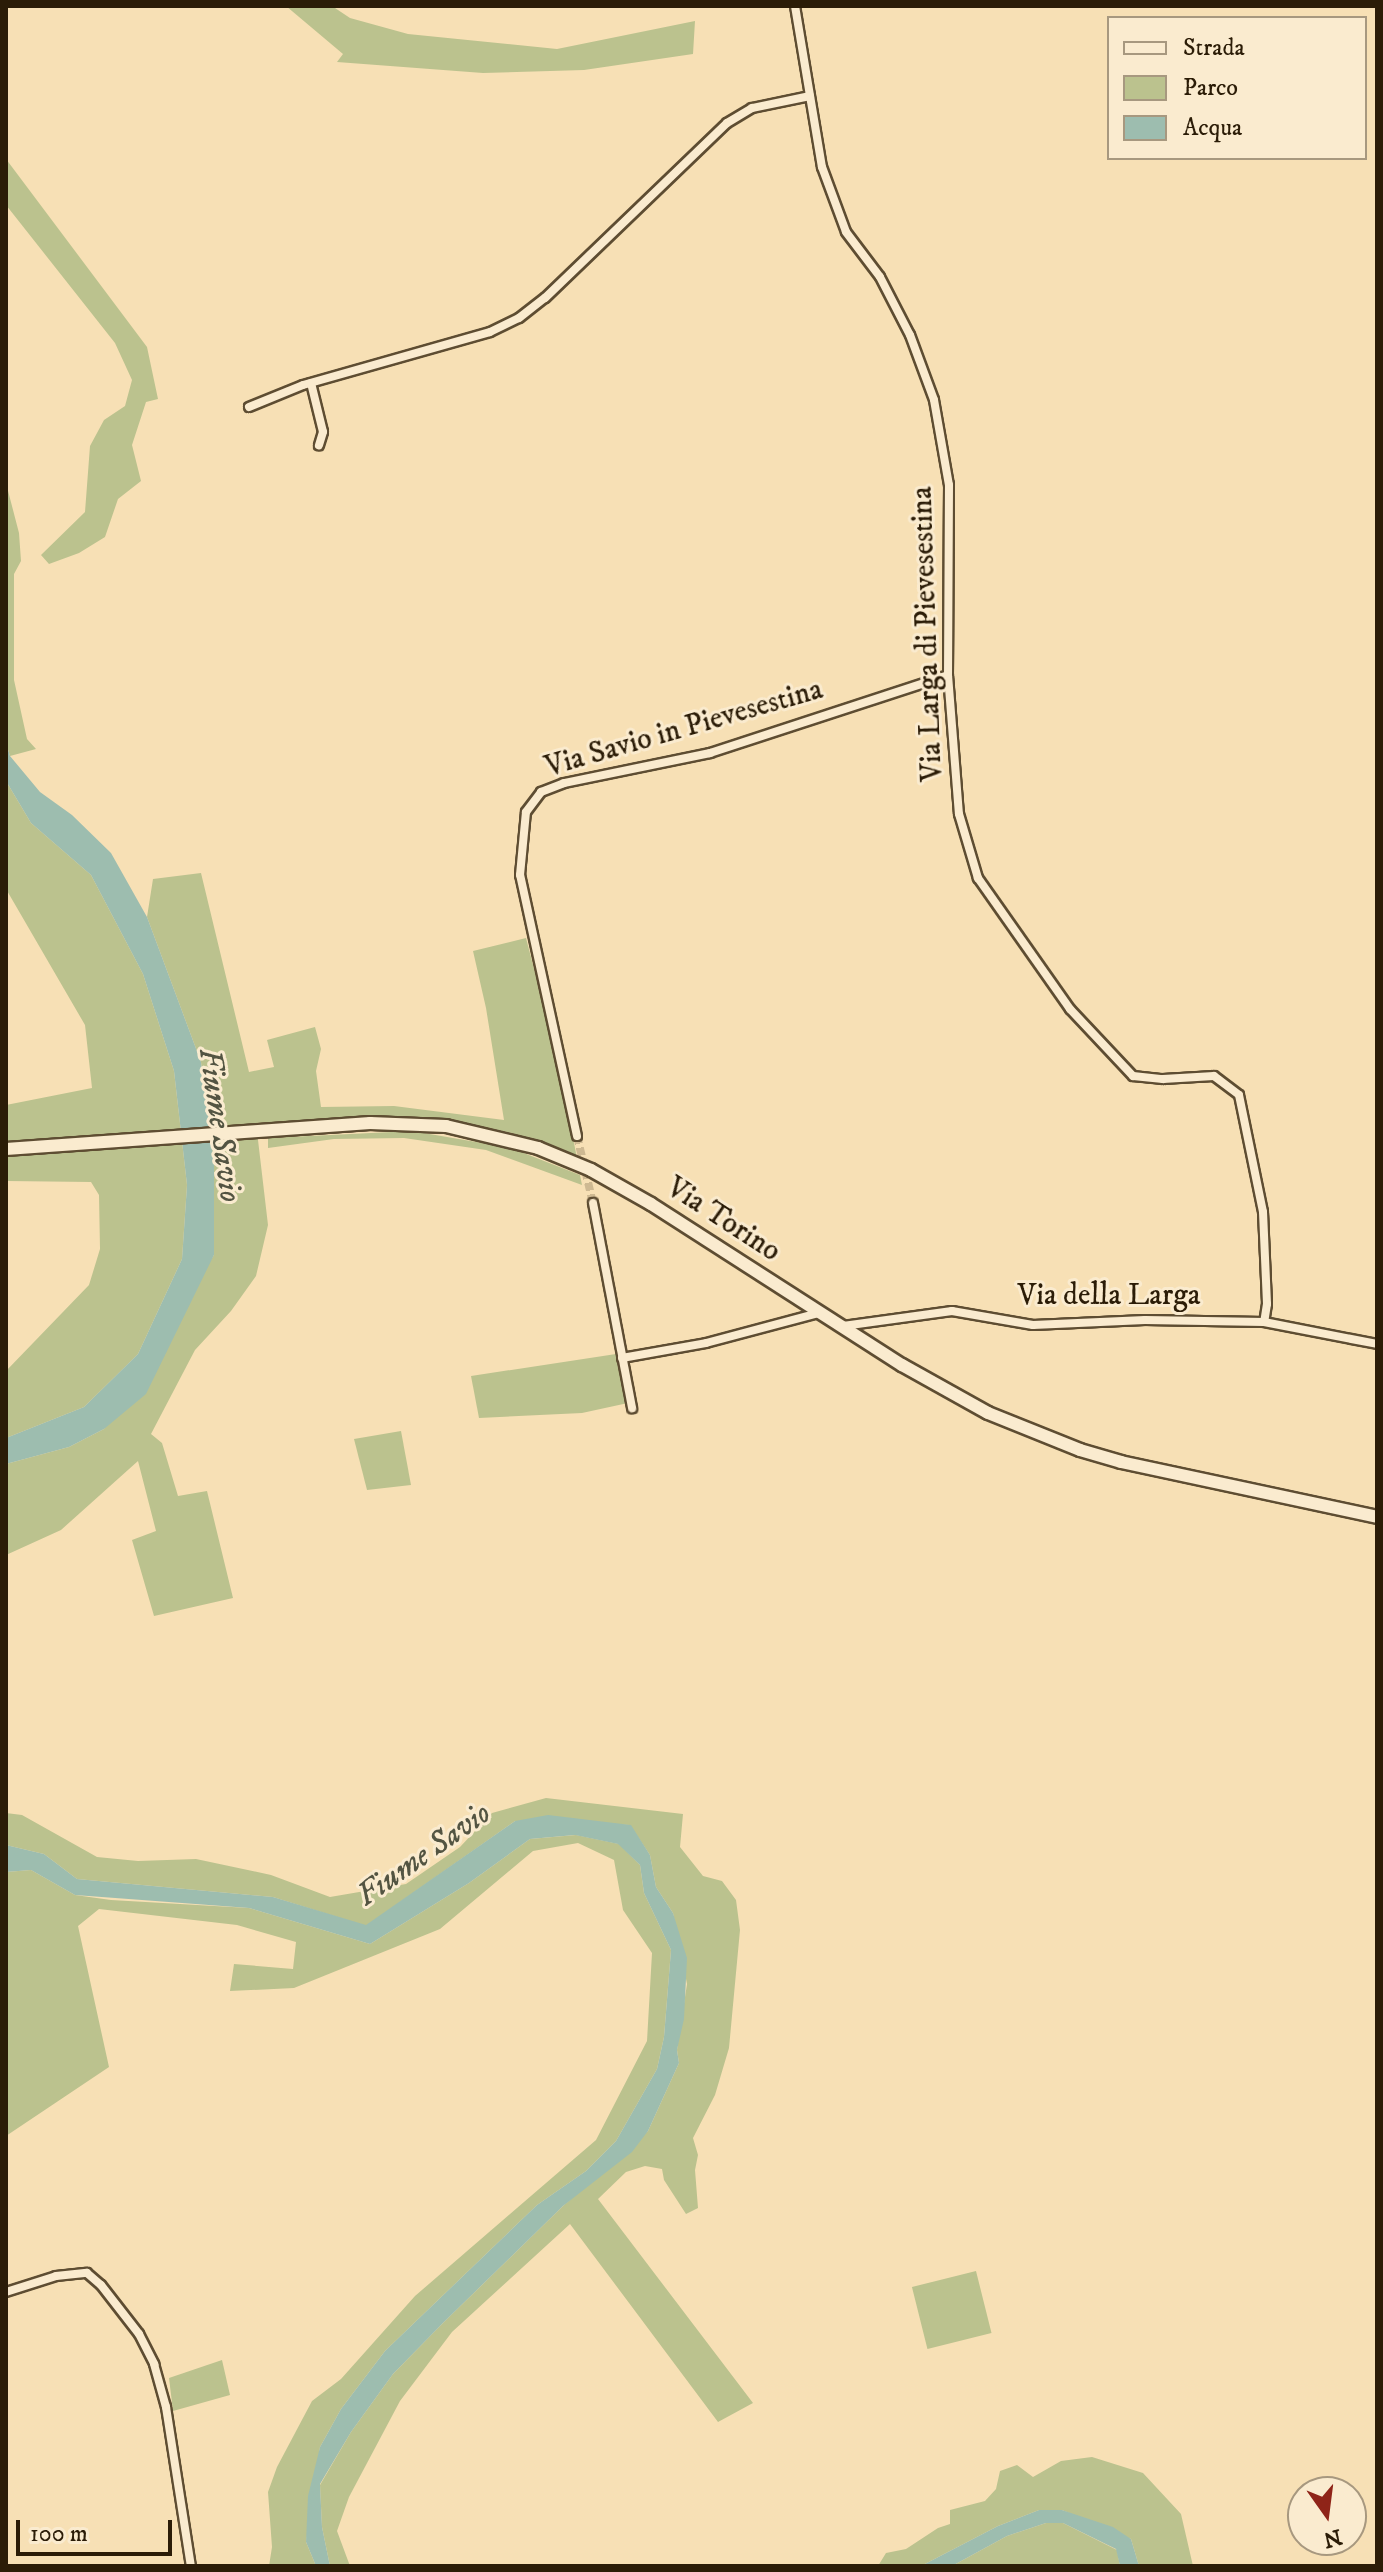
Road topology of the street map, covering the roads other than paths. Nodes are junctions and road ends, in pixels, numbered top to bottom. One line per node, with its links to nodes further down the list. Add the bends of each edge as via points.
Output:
1 (795, 10): 2 (street, Via Larga di Pievesestina)
2 (810, 96): 3 (street, via 752,108 727,123 519,318 490,332); 6 (street, Via Larga di Pievesestina, via 822,167 846,232 880,277 934,400 949,485)
3 (311, 383): 4 (street); 5 (street, via 323,432)
4 (249, 407)
5 (319, 445)
6 (948, 675): 7 (street, Via Savio in Pievesestina, via 710,753 541,792 526,812 520,875); 11 (street, Via Larga di Pievesestina, via 959,814 978,878 987,891 1070,1009 1133,1076 1214,1076 1239,1095 1263,1212)
7 (577, 1136)
8 (6, 1149): 10 (main road, Via Torino, via 330,1125 446,1126 538,1148 591,1170)
9 (593, 1203): 14 (street)
10 (819, 1313): 12 (main road, Via Torino); 14 (street, via 706,1343)
11 (1264, 1322): 12 (street, Via della Larga, via 1033,1325 952,1311); 13 (street, Via della Larga)
12 (841, 1327): 16 (main road, Via Torino, via 988,1413 1080,1450)
13 (1377, 1344)
14 (622, 1358): 15 (street)
15 (632, 1408)
16 (1377, 1517)
17 (6, 2292): 18 (street, via 56,2276 87,2273 139,2334 166,2407)
18 (191, 2566)

